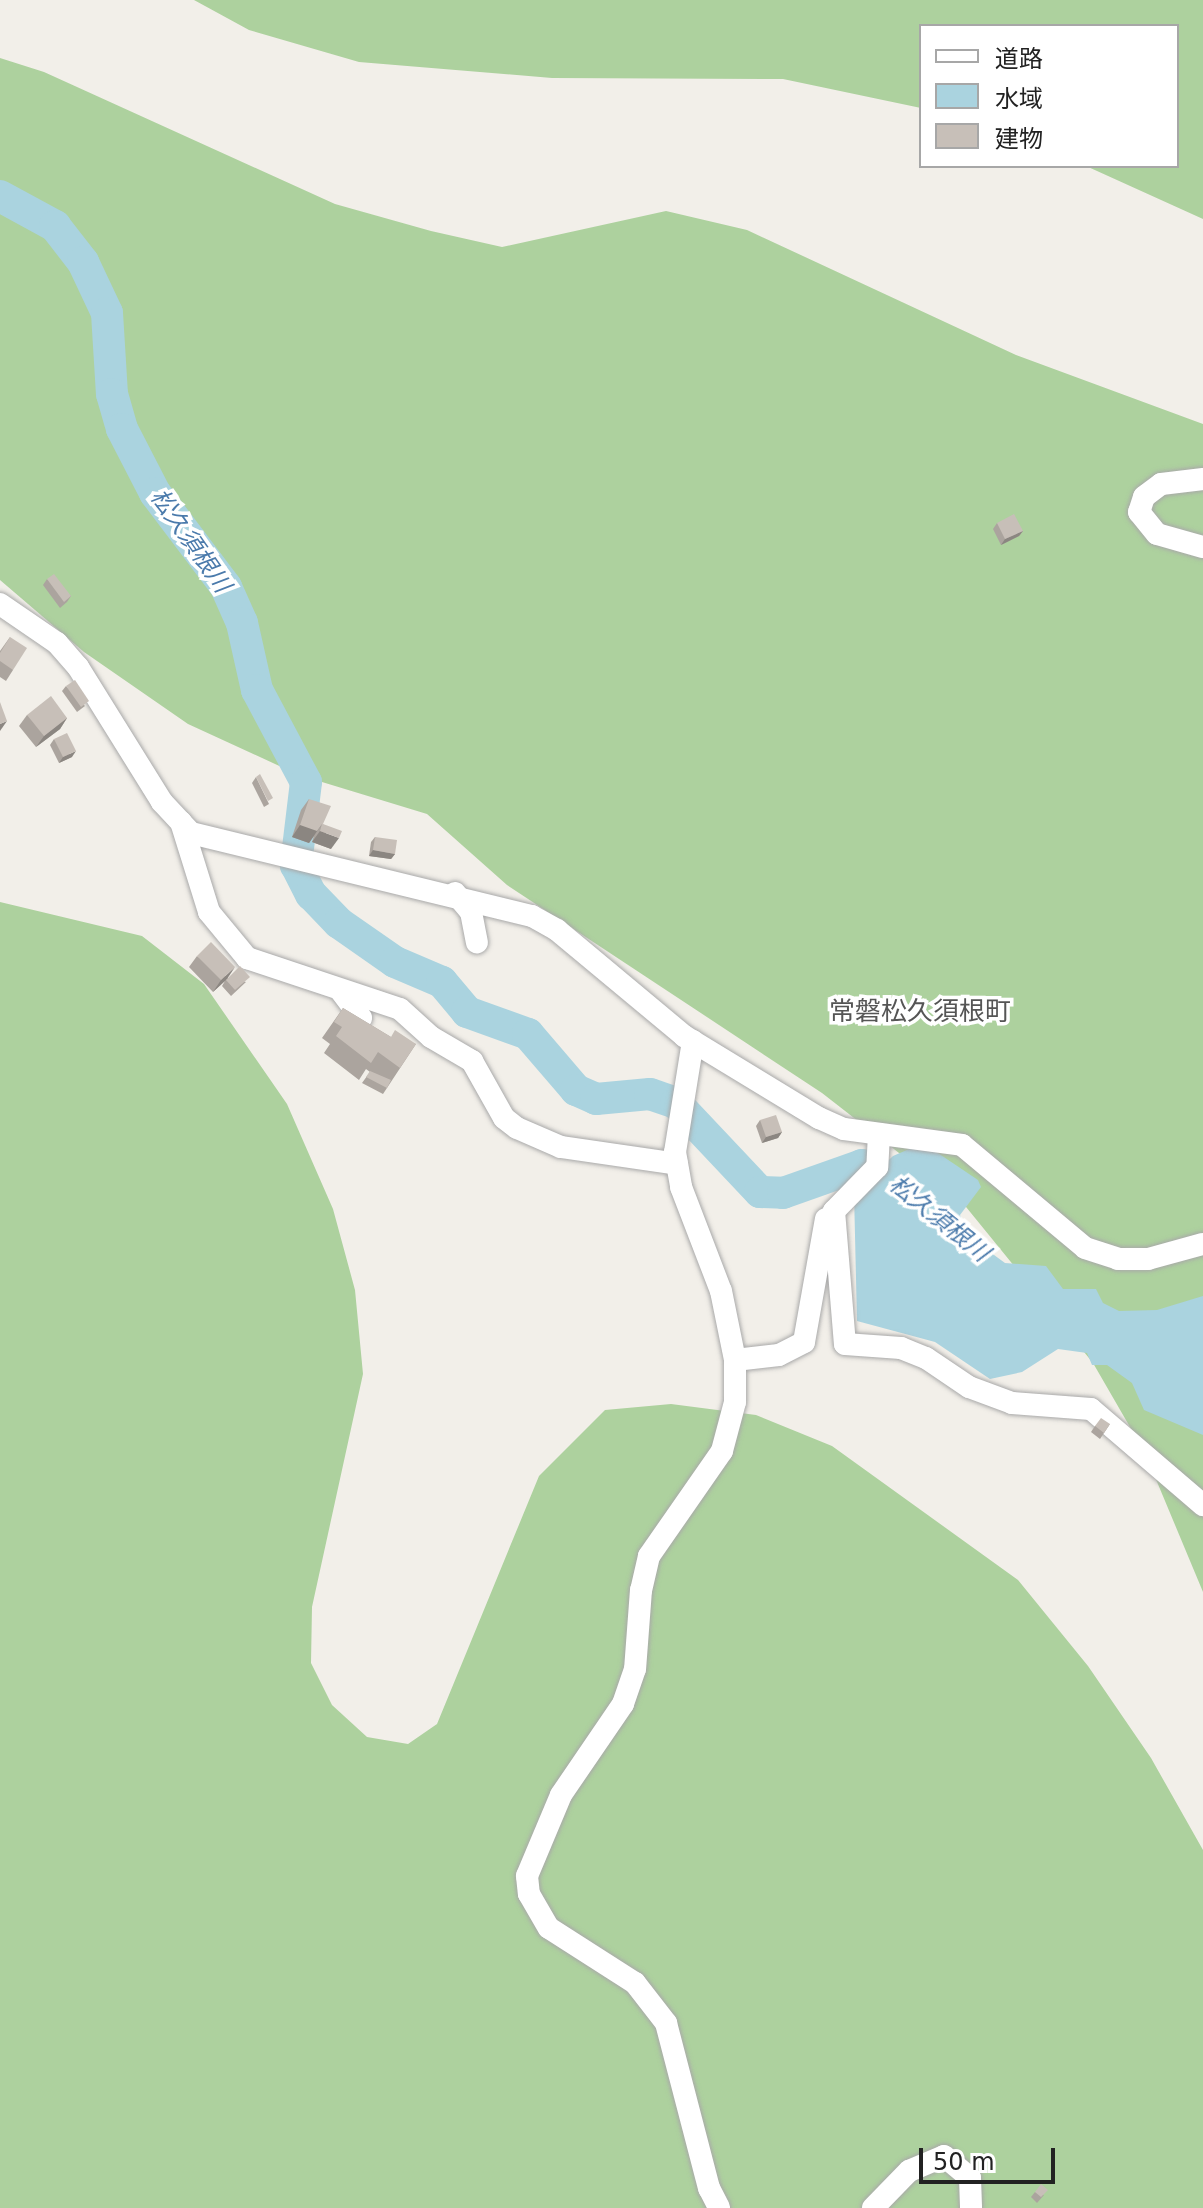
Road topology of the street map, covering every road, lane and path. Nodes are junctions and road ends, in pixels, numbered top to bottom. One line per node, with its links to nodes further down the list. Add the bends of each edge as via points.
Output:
1 (1203, 479): 2 (street, via 1161,484 1144,497 1139,512 1157,534)
2 (1203, 547)
3 (0, 604): 4 (street, via 57,643 78,667 162,802)
4 (181, 822): 5 (street, via 191,833); 7 (street, via 209,912 236,949 272,970)
5 (455, 893): 6 (street, via 471,912); 9 (street, via 532,916 557,930)
6 (477, 942)
7 (340, 990): 8 (street); 11 (street, via 393,1004 431,1037 472,1061 504,1118 517,1128 561,1147)
8 (361, 1018)
9 (693, 1041): 10 (street, via 837,1127); 11 (street, via 677,1128)
10 (879, 1134): 12 (street, via 877,1167); 13 (street, via 962,1145 1064,1233 1099,1254 1162,1258)
11 (677, 1164): 14 (street, via 721,1291)
12 (835, 1207): 14 (street, via 826,1219 802,1346 779,1355); 15 (street, via 845,1344 901,1348 969,1387 1012,1403 1091,1409)
13 (1203, 1244)
14 (735, 1360): 16 (street, via 737,1388 722,1451 649,1556 628,1692 561,1795 527,1876 529,1894 549,1928 635,1983 666,2023 709,2188)
15 (1203, 1505)
16 (719, 2208)
17 (873, 2208): 18 (street, via 909,2171 944,2156 970,2178)
18 (971, 2208)

